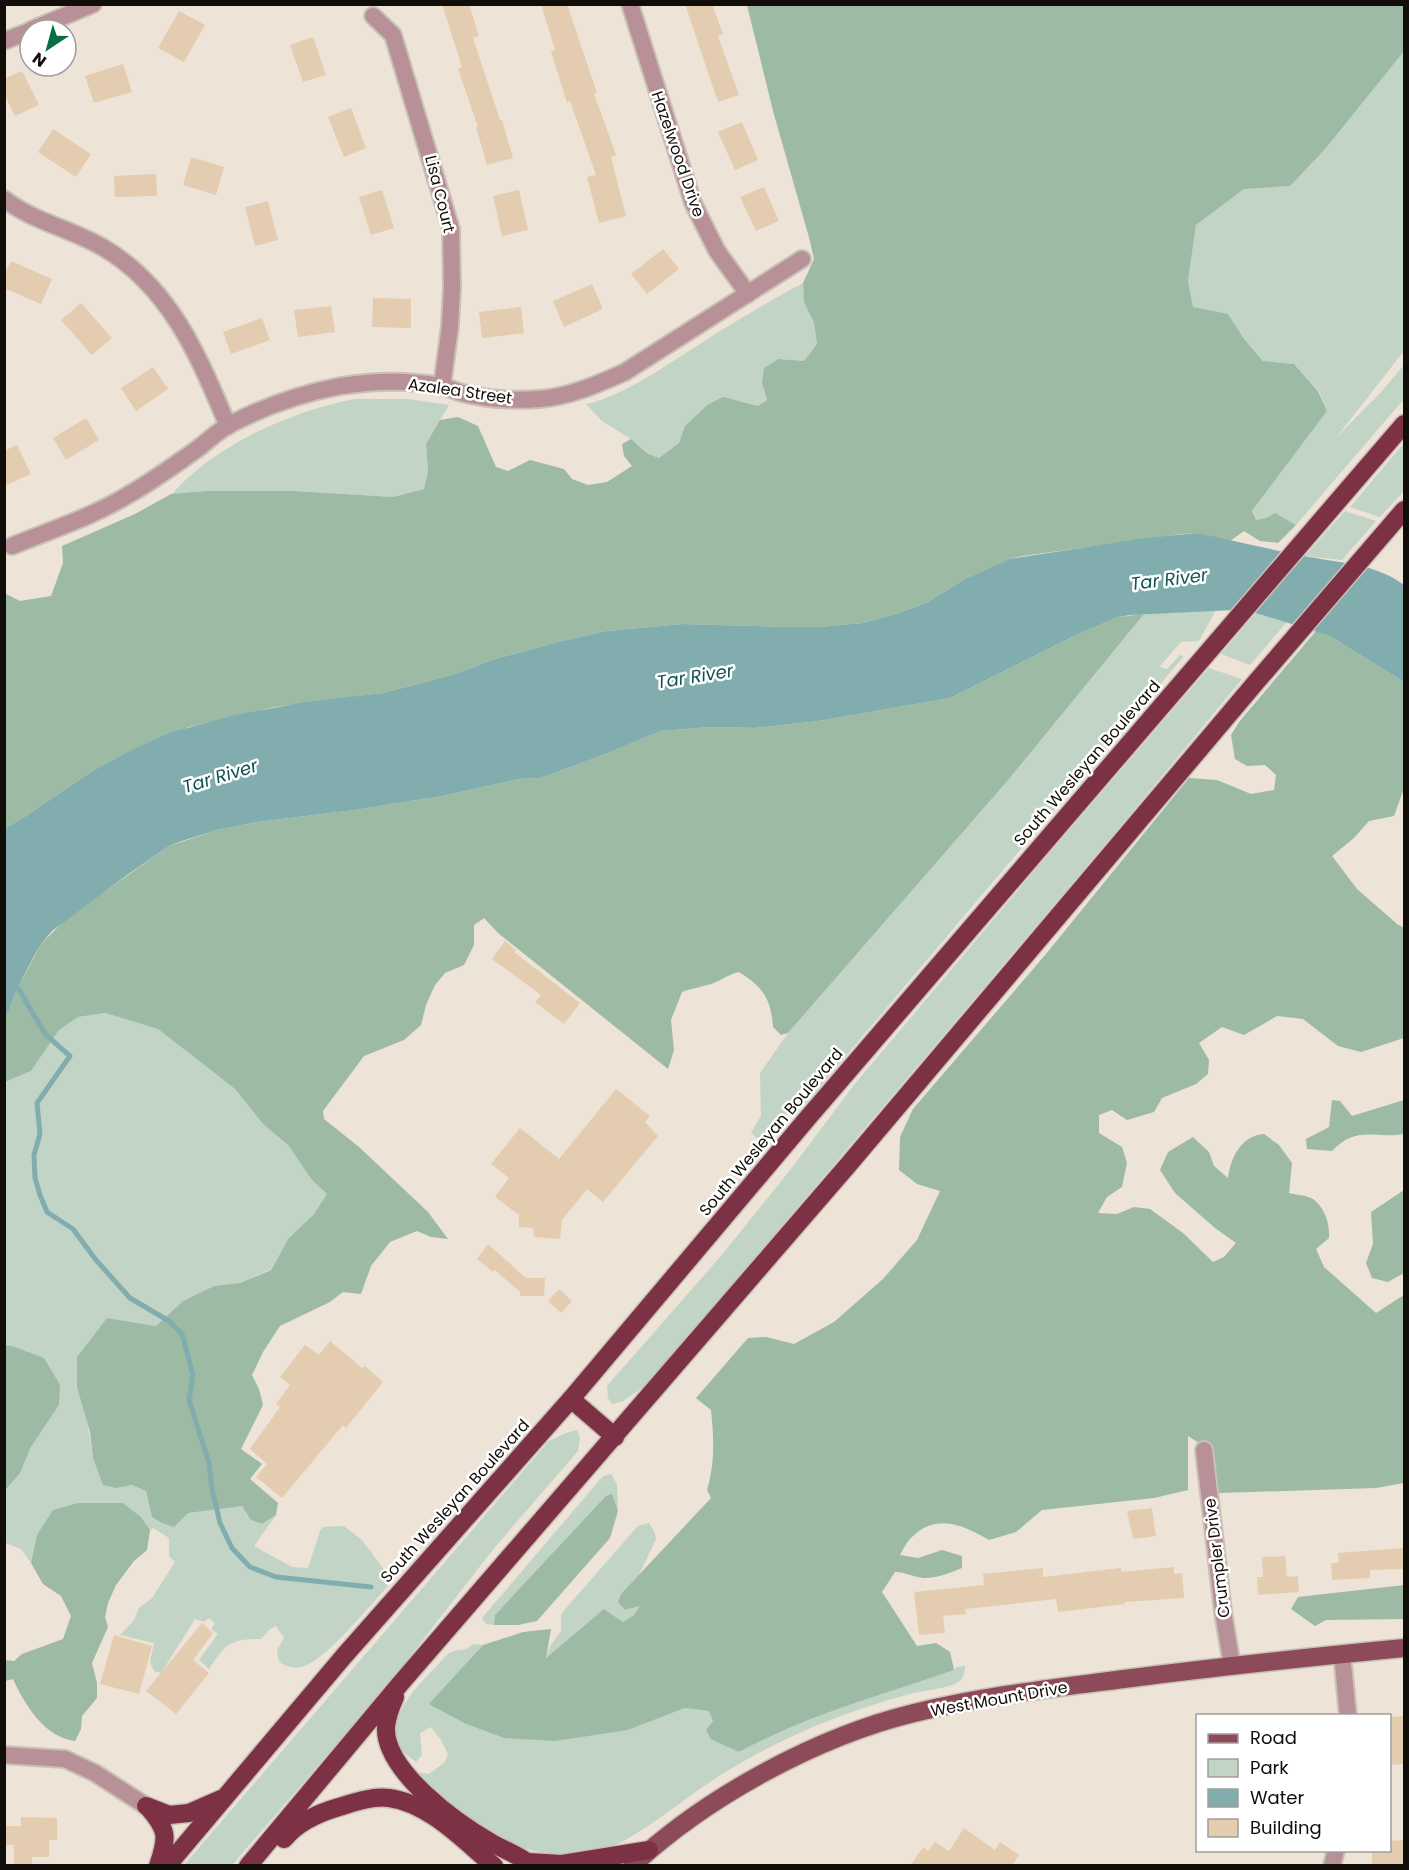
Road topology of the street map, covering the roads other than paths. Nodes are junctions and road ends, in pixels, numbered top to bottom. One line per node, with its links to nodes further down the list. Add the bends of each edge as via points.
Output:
1 (93, 4): 4 (street)
2 (630, 4): 9 (street, Hazelwood Drive, via 693,203 717,251)
3 (373, 16): 10 (street, Lisa Court, via 393,35 451,229 450,326)
4 (60, 18)
5 (18, 35): 6 (street)
6 (4, 41)
7 (4, 199): 12 (street, via 19,210 104,247 149,285 189,339)
8 (802, 259): 9 (street, Azalea Street)
9 (748, 294): 10 (street, Azalea Street, via 625,372 579,390 550,398 512,400 461,393)
10 (442, 386): 12 (street, Azalea Street, via 408,382 341,386 268,408)
11 (1404, 424): 15 (highway, South Wesleyan Boulevard)
12 (228, 426): 14 (street, Azalea Street, via 126,496)
13 (1400, 515): 16 (highway)
14 (12, 546)
15 (572, 1399): 16 (highway); 24 (highway, South Wesleyan Boulevard)
16 (615, 1437): 21 (highway)
17 (1204, 1450): 20 (street, Crumpler Drive)
18 (1404, 1648): 19 (main road, West Mount Drive)
19 (1342, 1654): 20 (main road, West Mount Drive); 22 (street)
20 (1232, 1665): 26 (main road, West Mount Drive, via 1019,1693 912,1714 863,1729 817,1747 732,1791)
21 (400, 1684): 27 (highway, via 386,1729 396,1762 423,1792 466,1826); 30 (highway)
22 (1348, 1714)
23 (4, 1755): 25 (street, via 65,1759)
24 (225, 1797): 25 (highway, via 189,1813 169,1815); 29 (highway, South Wesleyan Boulevard)
25 (146, 1806): 28 (highway, via 162,1823 166,1844)
26 (649, 1850): 27 (highway, via 562,1864); 33 (main road, West Mount Drive)
27 (530, 1864)
28 (158, 1866)
29 (167, 1866)
30 (248, 1866)
31 (261, 1866): 32 (highway, via 292,1829 320,1813 367,1798 414,1804)
32 (494, 1866)
33 (632, 1866)

